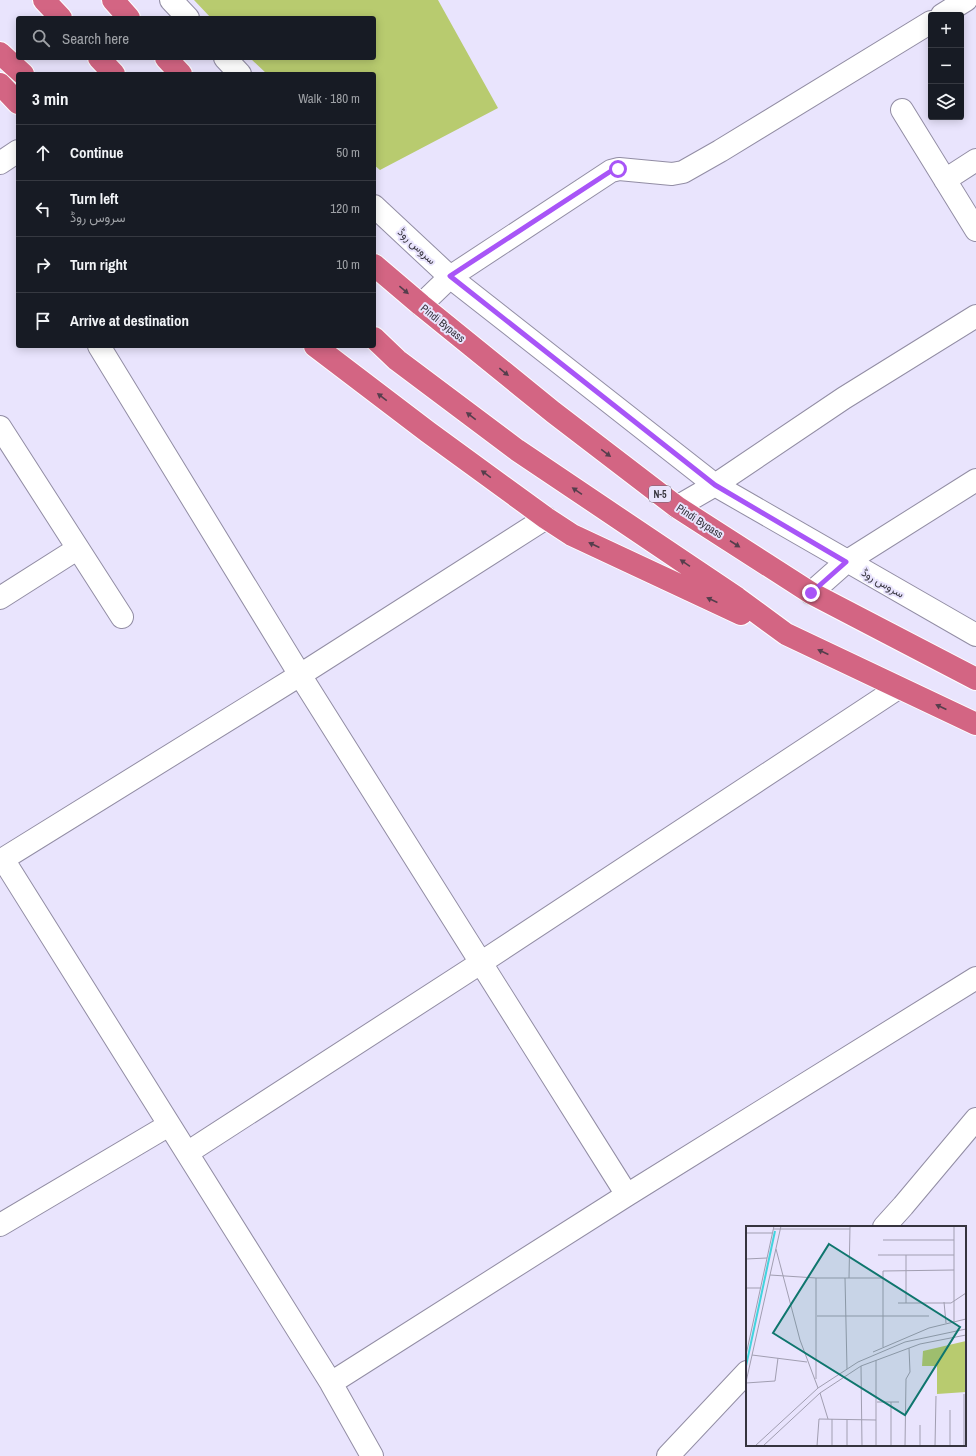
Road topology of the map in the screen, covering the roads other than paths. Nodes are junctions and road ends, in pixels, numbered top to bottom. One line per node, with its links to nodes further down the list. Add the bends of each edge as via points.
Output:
1 (44, 0): 6 (highway)
2 (113, 0): 7 (highway)
3 (171, 0): 8 (street)
4 (966, 0): 5 (street)
5 (947, 12)
6 (59, 16)
7 (127, 16)
8 (186, 16)
9 (928, 24): 28 (street, via 683,172 672,174 618,169 611,171)
10 (0, 53): 14 (highway)
11 (101, 60): 15 (highway)
12 (168, 60): 16 (highway)
13 (227, 60): 17 (street)
14 (22, 72)
15 (112, 72)
16 (179, 72)
17 (238, 72)
18 (0, 84): 19 (highway)
19 (16, 100)
20 (902, 110): 24 (street)
21 (16, 152): 23 (street)
22 (976, 160): 24 (street)
23 (0, 163)
24 (945, 180): 26 (street)
25 (376, 208): 28 (street, سروس روڈ)
26 (976, 230)
27 (376, 267): 29 (highway, Pindi Bypass / N-5, one-way to 29)
28 (450, 276): 29 (street); 36 (street, سروس روڈ)
29 (421, 305): 37 (highway, Pindi Bypass / N-5, one-way to 37, via 553,412)
30 (976, 316): 36 (street, via 844,398)
31 (376, 340): 44 (highway, one-way to 31, via 517,450 397,360)
32 (100, 348): 46 (street)
33 (318, 348): 38 (highway, one-way to 33)
34 (0, 427): 39 (street)
35 (976, 480): 40 (street)
36 (715, 485): 37 (street); 40 (street, سروس روڈ)
37 (677, 507): 41 (highway, Pindi Bypass / N-5, one-way to 41)
38 (546, 518): 44 (highway, one-way to 38, via 572,535); 46 (street)
39 (77, 549): 42 (street); 43 (street)
40 (846, 562): 41 (street); 45 (street, سروس روڈ)
41 (811, 593): 47 (highway, Pindi Bypass / N-5)
42 (0, 598)
43 (122, 617)
44 (786, 634): 48 (highway, one-way to 44)
45 (976, 635)
46 (300, 675): 50 (street); 51 (street)
47 (976, 679)
48 (898, 688): 49 (highway, one-way to 48); 51 (street)
49 (976, 724)
50 (1, 860): 54 (street)
51 (482, 962): 55 (street); 56 (street)
52 (976, 978): 56 (street)
53 (976, 1119): 58 (street)
54 (169, 1125): 55 (street); 57 (street)
55 (187, 1153): 60 (street)
56 (627, 1195): 60 (street)
57 (0, 1225)
58 (885, 1226)
59 (746, 1373): 62 (street)
60 (330, 1383): 61 (street)
61 (372, 1456)
62 (668, 1456)

